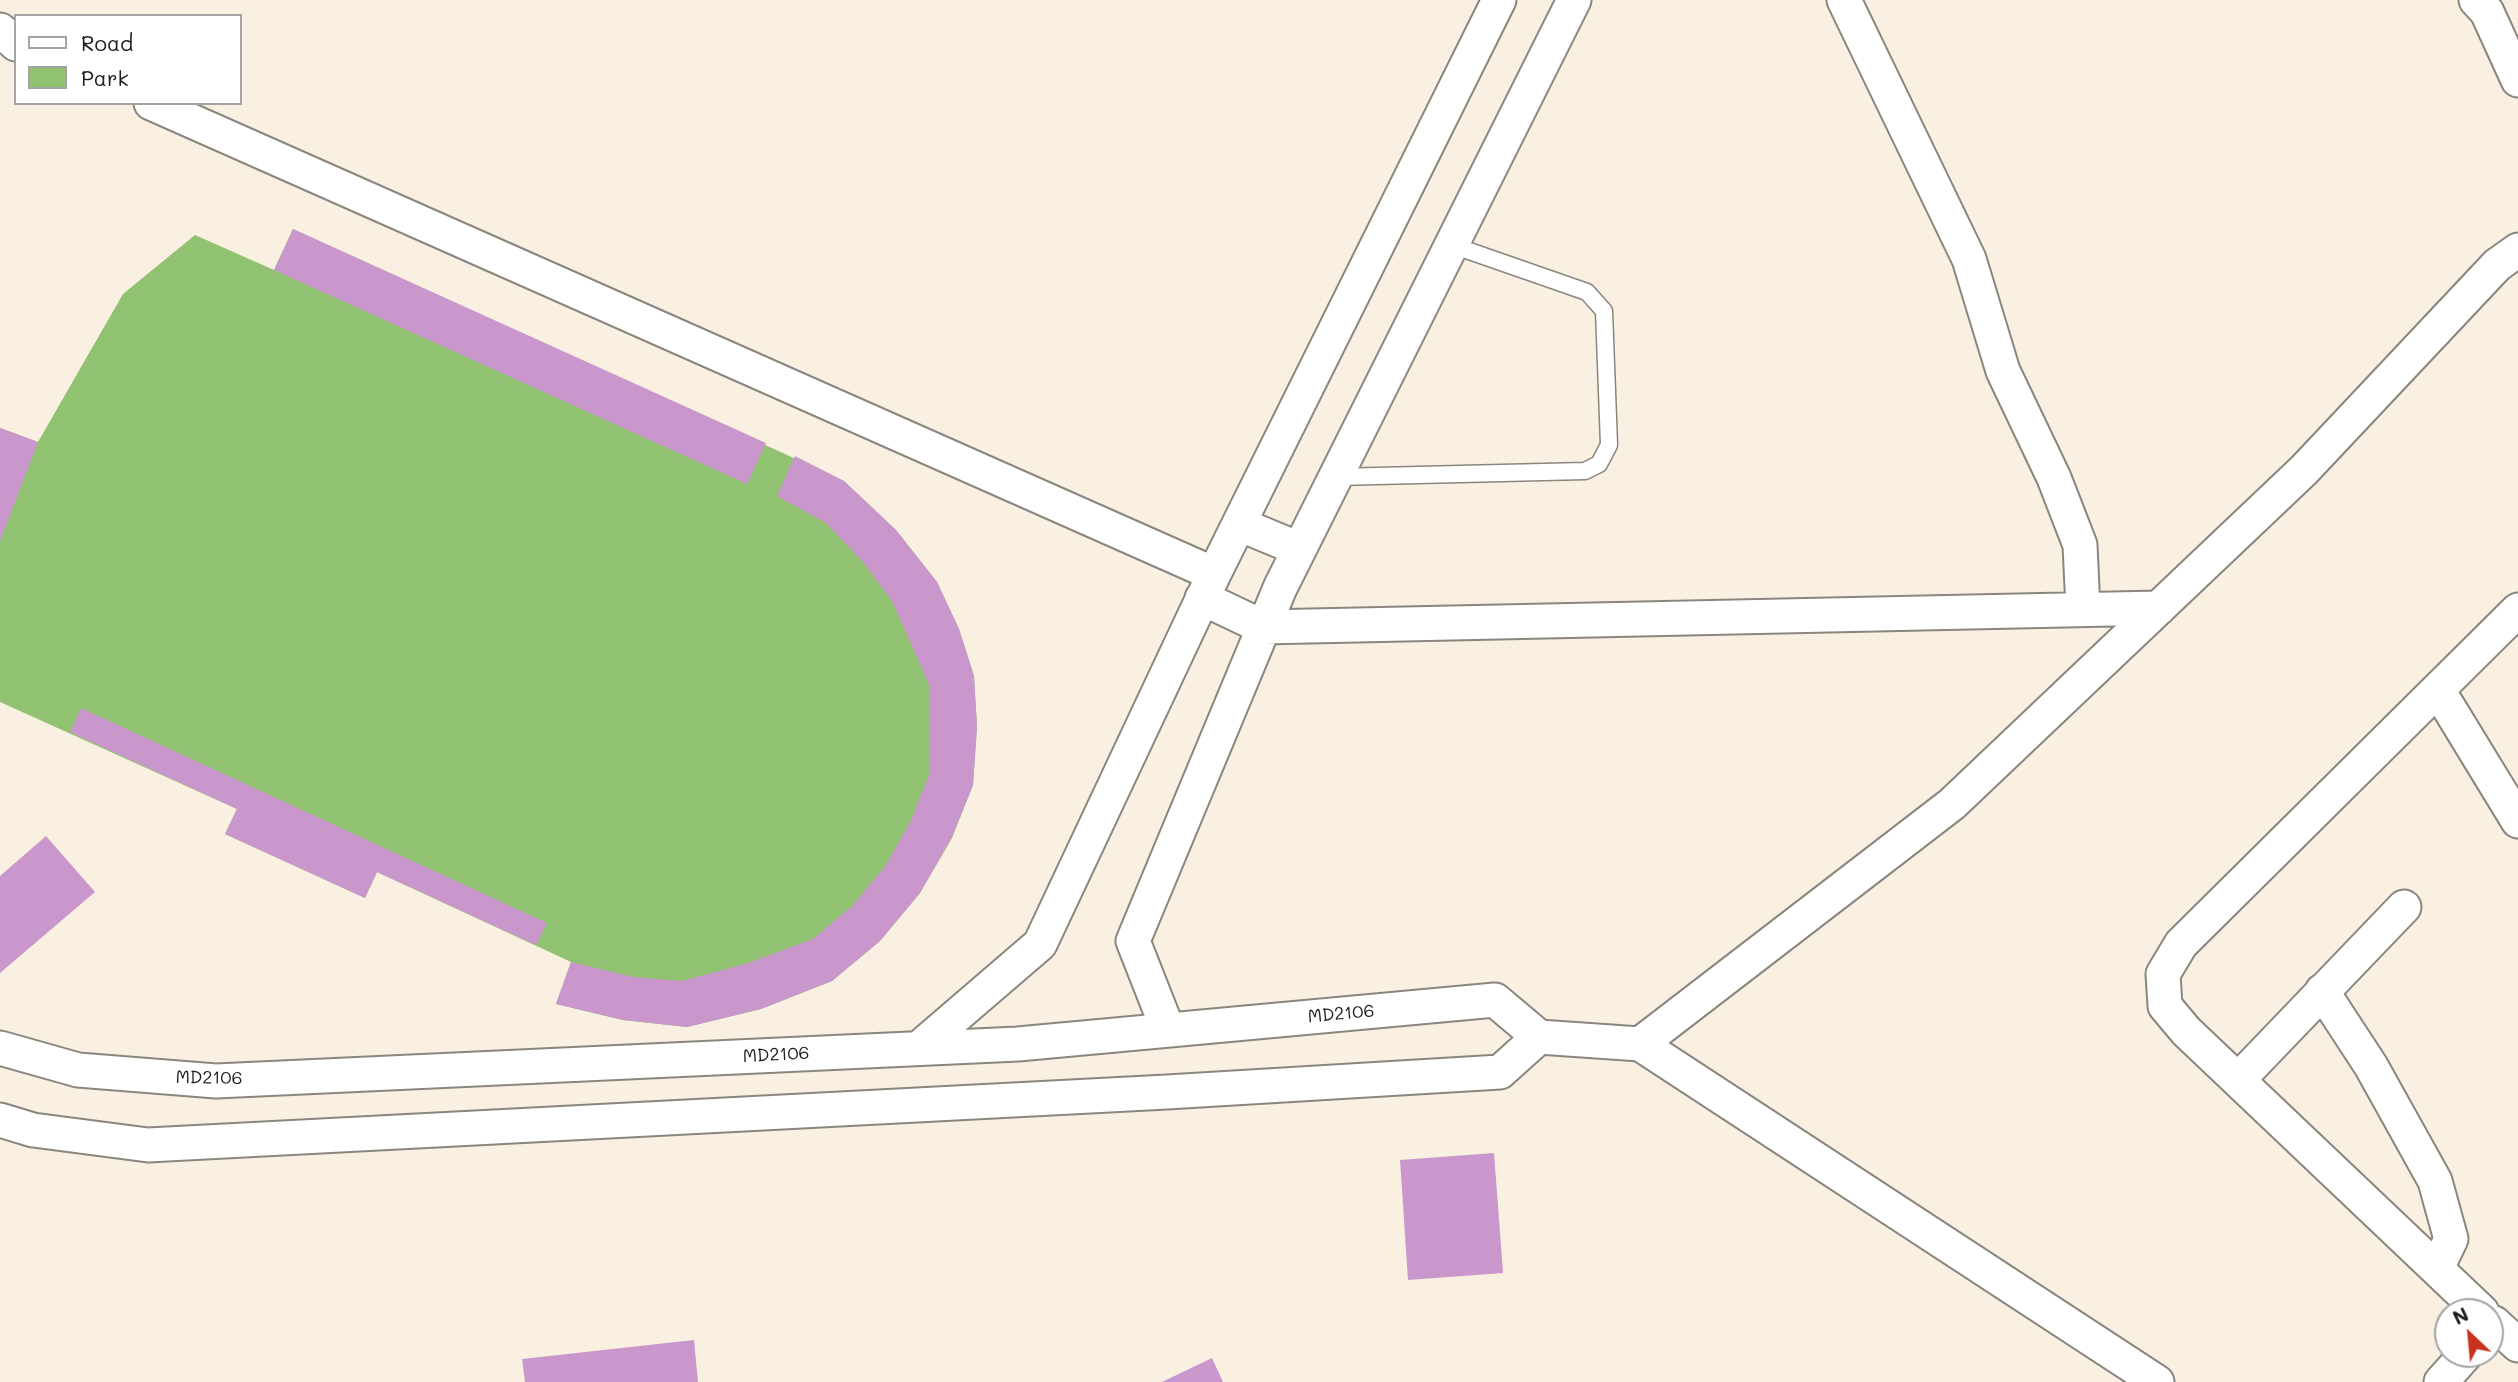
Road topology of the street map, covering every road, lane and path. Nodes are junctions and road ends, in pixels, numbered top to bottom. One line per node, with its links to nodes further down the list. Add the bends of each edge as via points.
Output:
1 (1499, 0): 14 (street)
2 (1574, 0): 11 (street)
3 (1844, 0): 18 (street, via 1969,259 2003,371 2080,545)
4 (2476, 0): 9 (street, via 2487,12)
5 (0, 30): 6 (street)
6 (14, 42)
7 (14, 44): 8 (street)
8 (0, 57)
9 (2518, 80)
10 (155, 105): 16 (street)
11 (1452, 245): 13 (street); 13 (lane, via 1587,292 1604,312 1609,445 1599,464 1585,471)
12 (2518, 250): 17 (street, via 2497,265 2304,470)
13 (1335, 477): 15 (street)
14 (1239, 524): 15 (street); 16 (street)
15 (1299, 549): 20 (street)
16 (1208, 586): 20 (street); 29 (street, via 1040,944)
17 (2159, 608): 18 (street); 27 (street, via 1952,804)
18 (2083, 609): 20 (street)
19 (2518, 610): 21 (street)
20 (1263, 627): 25 (street, via 1133,941)
21 (2438, 690): 22 (street); 30 (street, via 2181,944 2163,974 2165,1006)
22 (2518, 821)
23 (2403, 907): 24 (street)
24 (2322, 991): 30 (street); 32 (street, via 2371,1066 2435,1181 2451,1239)
25 (1168, 1030): 26 (street, MD2106, via 1495,1000); 29 (street, MD2106)
26 (1539, 1037): 27 (street); 31 (street, via 1500,1072 1167,1092 148,1144 33,1130)
27 (1640, 1044): 35 (street)
28 (0, 1048): 29 (street, MD2106, via 78,1070 216,1081)
29 (919, 1048)
30 (2238, 1080): 32 (street)
31 (0, 1120)
32 (2437, 1268): 33 (street)
33 (2467, 1298)
34 (2454, 1368): 36 (street)
35 (2157, 1382)
36 (2441, 1382)

